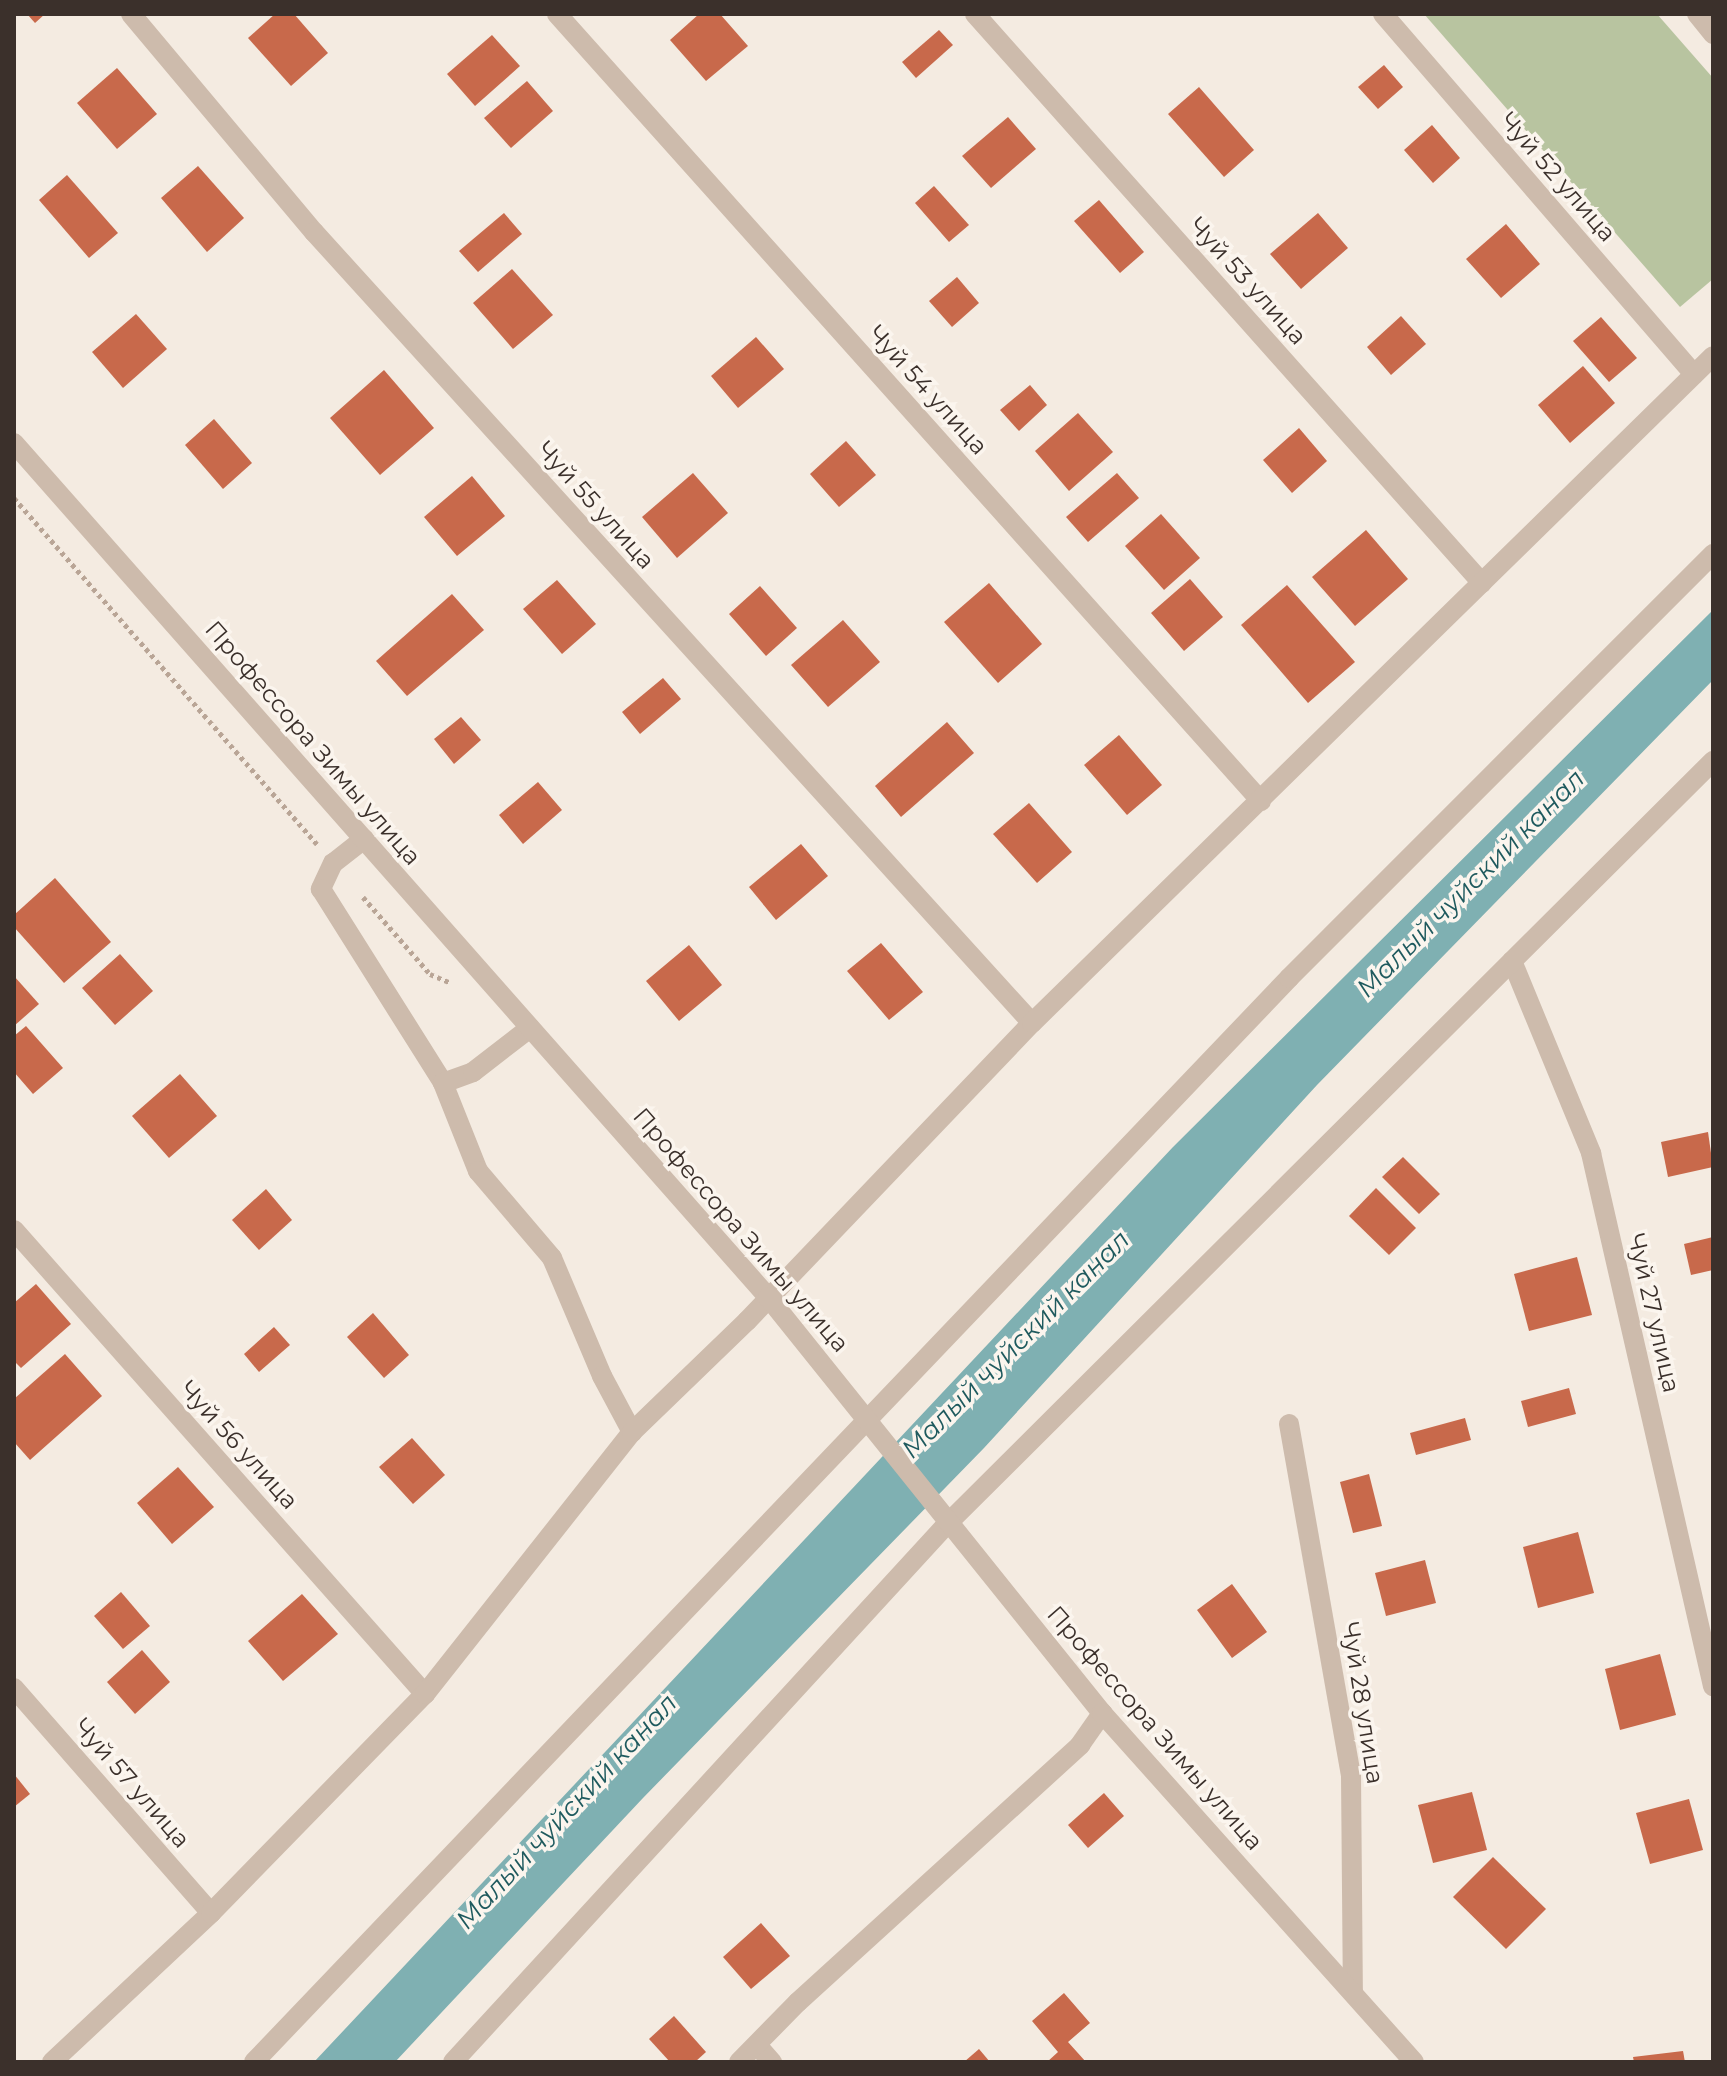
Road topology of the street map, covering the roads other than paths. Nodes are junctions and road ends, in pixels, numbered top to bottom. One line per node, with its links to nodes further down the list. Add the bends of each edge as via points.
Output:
1 (131, 14): 16 (street, Чуй 55 улица, via 314,232)
2 (557, 14): 13 (street, Чуй 54 улица)
3 (975, 14): 11 (street, Чуй 53 улица)
4 (1383, 14): 8 (street, Чуй 52 улица)
5 (1697, 14): 6 (street)
6 (1713, 34)
7 (1713, 356): 8 (street)
8 (1694, 374): 11 (street)
9 (14, 443): 14 (street, Профессора Зимы улица)
10 (1713, 554): 21 (street, via 1289,978)
11 (1482, 583): 13 (street)
12 (1713, 761): 15 (street)
13 (1261, 801): 16 (street)
14 (364, 839): 17 (street, Профессора Зимы улица); 18 (street, via 333,863 321,889)
15 (1512, 961): 24 (street); 25 (street, Чуй 27 улица, via 1591,1153)
16 (1032, 1023): 20 (street)
17 (530, 1028): 18 (street, via 473,1072); 20 (street, Профессора Зимы улица)
18 (443, 1083): 23 (street, via 478,1171 552,1258)
19 (14, 1230): 27 (street, Чуй 56 улица)
20 (768, 1297): 21 (street, Профессора Зимы улица); 23 (street)
21 (868, 1419): 24 (street, Профессора Зимы улица); 33 (street)
22 (1289, 1424): 30 (street, Чуй 28 улица, via 1351,1775)
23 (632, 1432): 27 (street)
24 (948, 1523): 28 (street, Профессора Зимы улица); 34 (street)
25 (1713, 1686)
26 (14, 1688): 29 (street, Чуй 57 улица)
27 (425, 1694): 29 (street)
28 (1102, 1713): 30 (street, Профессора Зимы улица); 31 (street, via 1080,1745)
29 (211, 1913): 32 (street)
30 (1353, 1993): 37 (street, Профессора Зимы улица)
31 (757, 2045): 35 (street); 36 (street)
32 (52, 2062)
33 (254, 2062)
34 (453, 2062)
35 (739, 2062)
36 (772, 2062)
37 (1414, 2062)

